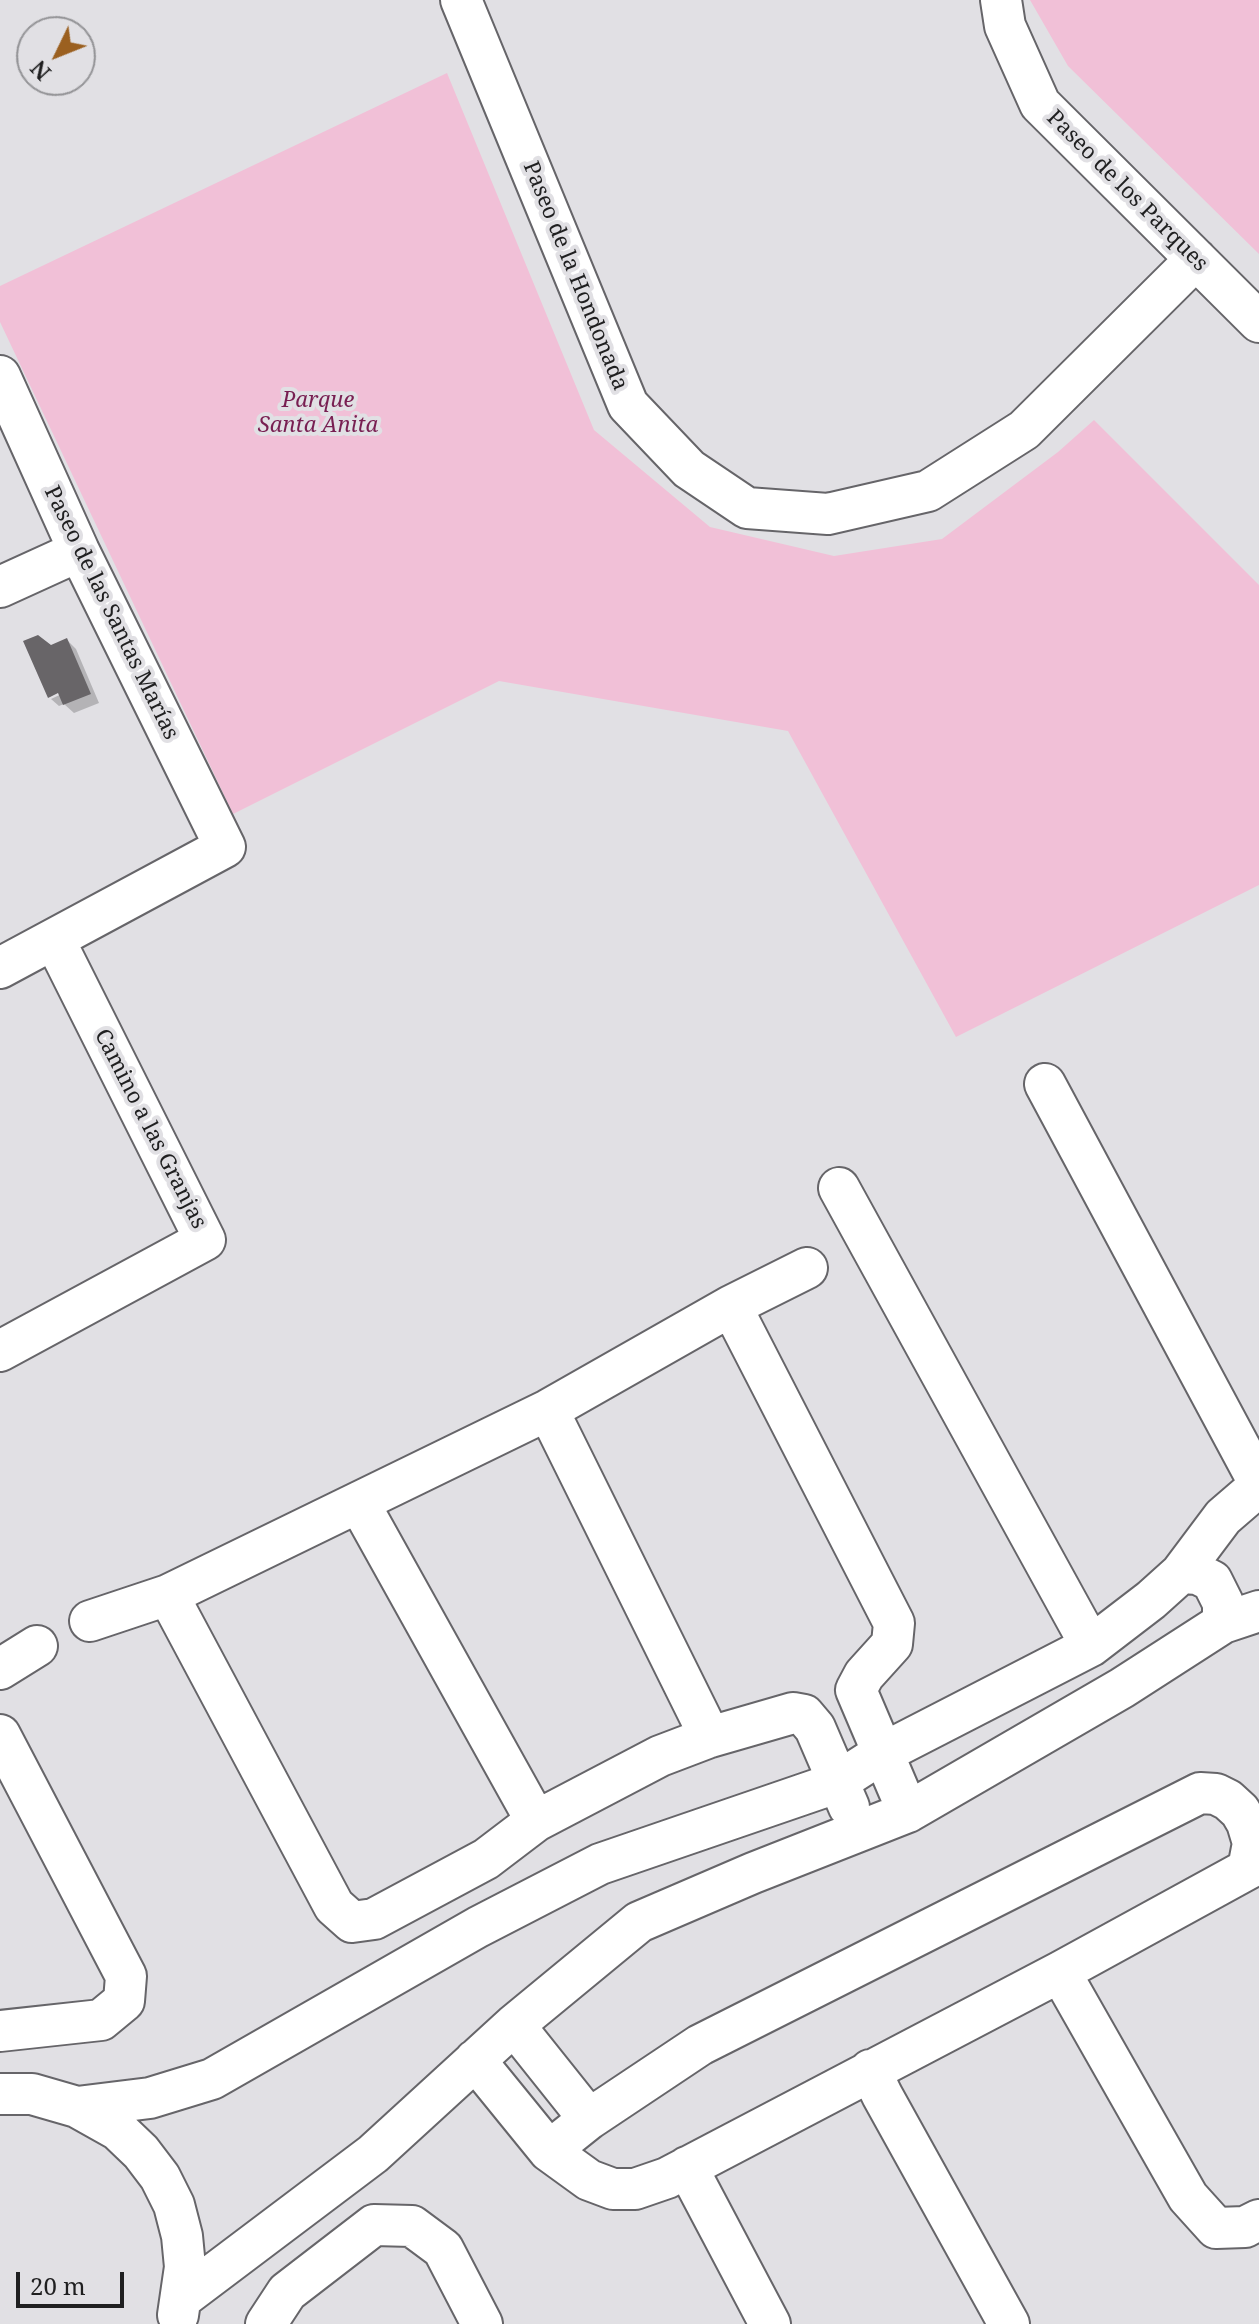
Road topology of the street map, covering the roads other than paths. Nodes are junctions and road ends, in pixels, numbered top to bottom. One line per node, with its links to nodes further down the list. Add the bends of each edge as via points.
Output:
1 (461, 0): 3 (street, Paseo de la Hondonada, via 628,405 689,469 747,508 828,514 928,491 1024,430)
2 (1001, 0): 3 (street, Paseo de los Parques, via 1005,26 1040,104)
3 (1196, 259): 4 (street, Paseo de los Parques)
4 (1259, 322)
5 (0, 376): 6 (street, Paseo de las Santas Marías)
6 (79, 551): 7 (street); 8 (street, Paseo de las Santas Marías, via 225,847)
7 (0, 587)
8 (54, 939): 9 (street); 14 (street, Camino a las Granjas, via 205,1240)
9 (0, 968)
10 (1045, 1084): 16 (street)
11 (839, 1188): 23 (street)
12 (807, 1268): 13 (street)
13 (731, 1306): 15 (street); 27 (street, via 894,1623 892,1644 856,1690)
14 (0, 1351)
15 (548, 1410): 17 (street); 26 (street)
16 (1259, 1484): 18 (street, via 1223,1517)
17 (359, 1503): 19 (street); 30 (street)
18 (1181, 1573): 20 (street, via 1212,1581 1223,1603); 23 (street)
19 (168, 1595): 21 (street); 30 (street, via 334,1906 352,1922 374,1919 486,1859)
20 (1241, 1617): 29 (street)
21 (90, 1621)
22 (37, 1646): 24 (street)
23 (1091, 1646): 27 (street)
24 (0, 1669)
25 (0, 1735): 35 (street, via 126,1976 124,2001 101,2020)
26 (710, 1737): 28 (street, via 793,1713 804,1715 815,1728); 30 (street, via 660,1756)
27 (881, 1754): 28 (street); 29 (street)
28 (836, 1783): 31 (street); 39 (street, via 600,1864 478,1927 212,2079 150,2098)
29 (908, 1812): 31 (street)
30 (536, 1821)
31 (862, 1832): 34 (street, via 639,1922)
32 (1253, 1880): 33 (street); 40 (street, via 1253,1843 1240,1811 1216,1794 1200,1793 700,2045)
33 (1060, 1972): 37 (street); 43 (street, via 1188,2197 1216,2228 1245,2227)
34 (514, 2025): 36 (street); 40 (street)
35 (0, 2031)
36 (475, 2060): 41 (street); 44 (street, via 373,2154)
37 (870, 2070): 42 (street); 48 (street)
38 (0, 2094): 39 (street, via 32,2094)
39 (77, 2107): 44 (street, via 118,2130 141,2152 174,2205 185,2267)
40 (589, 2119): 41 (street)
41 (549, 2151): 42 (street, via 589,2180 613,2189 635,2189)
42 (687, 2167): 47 (street)
43 (1259, 2220)
44 (179, 2311)
45 (266, 2324): 46 (street, via 287,2292 374,2225 412,2226 443,2249)
46 (482, 2324)
47 (770, 2324)
48 (1009, 2324)

